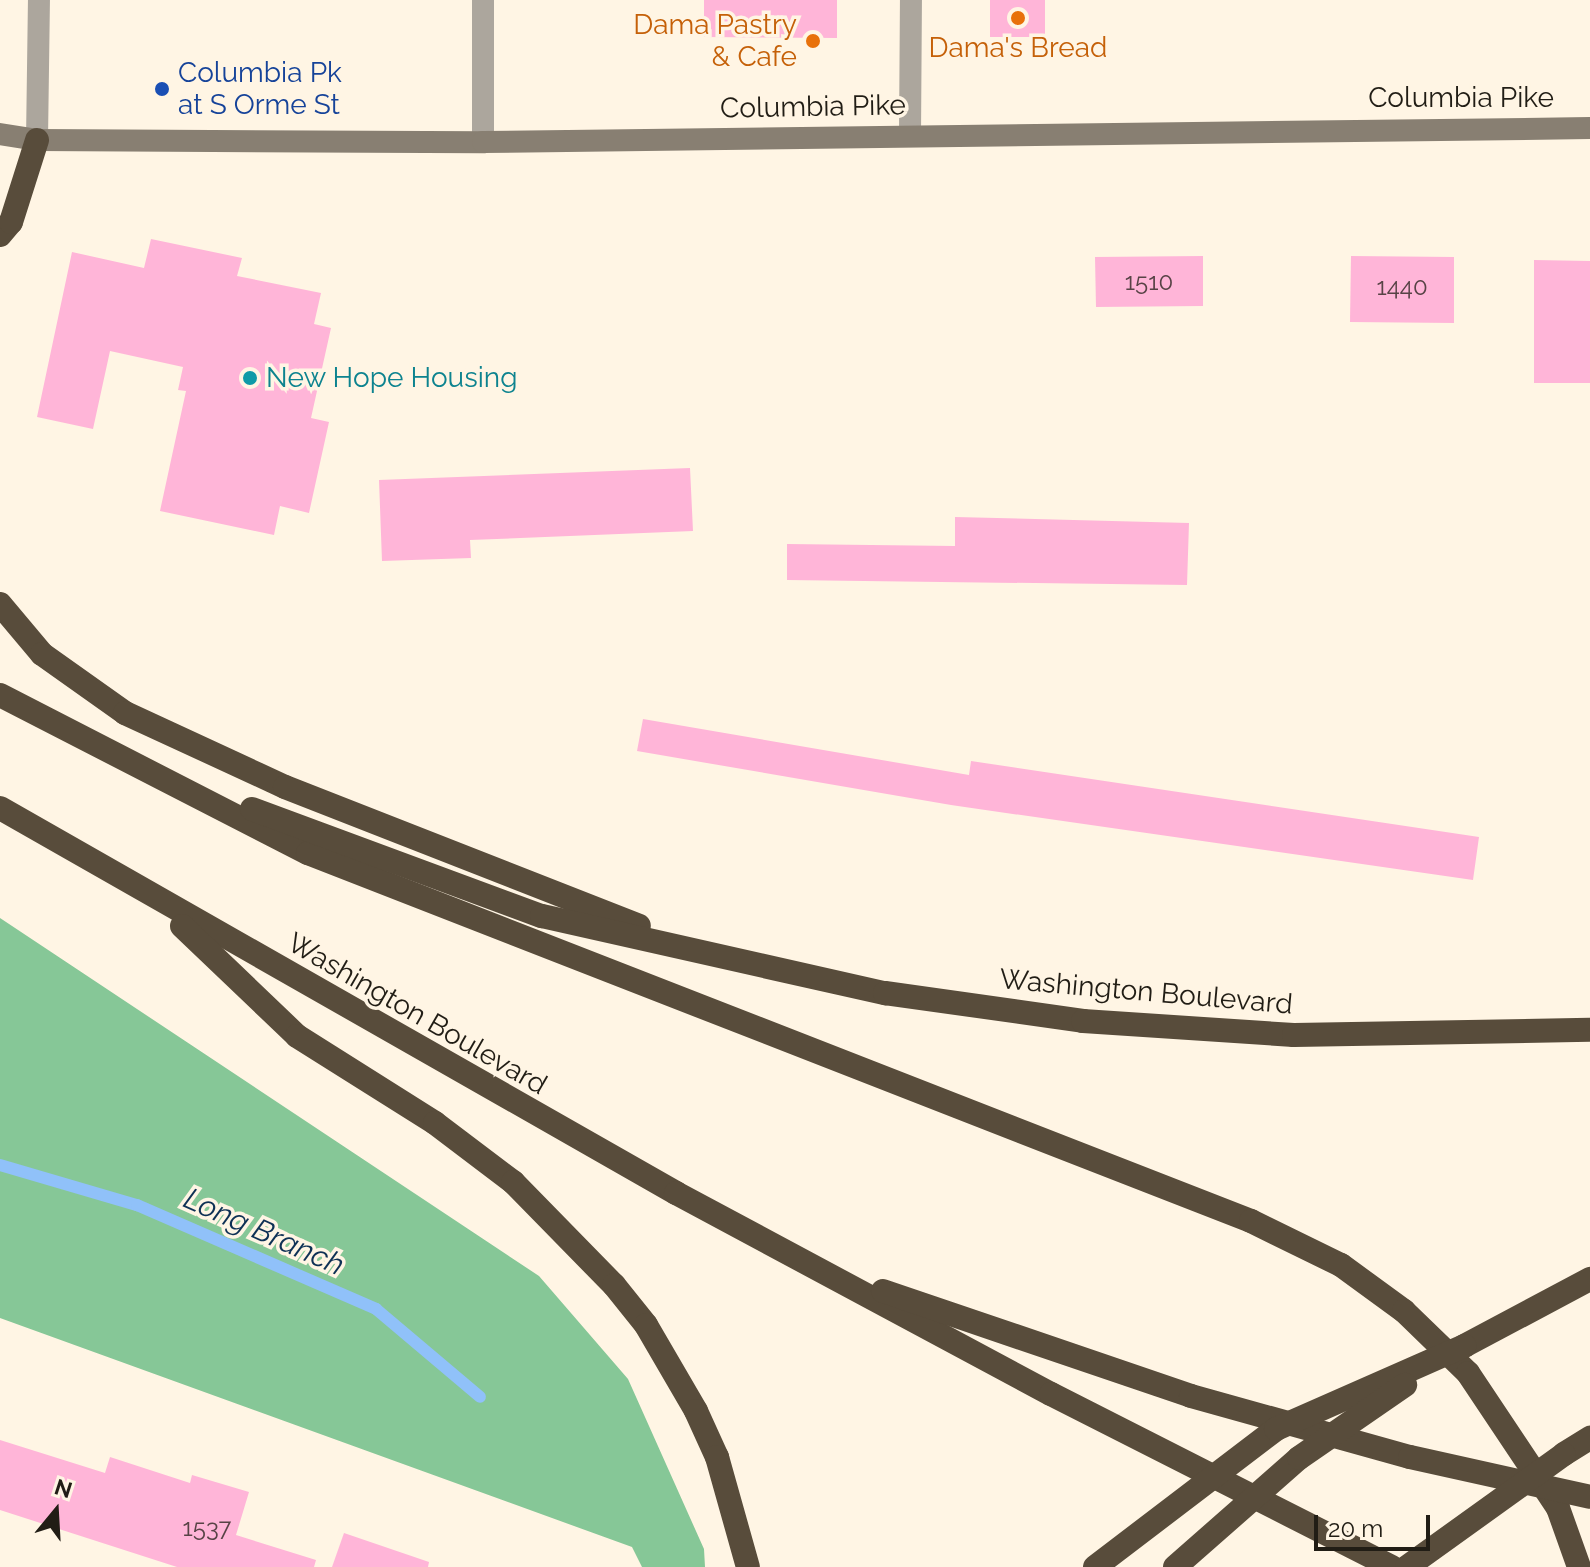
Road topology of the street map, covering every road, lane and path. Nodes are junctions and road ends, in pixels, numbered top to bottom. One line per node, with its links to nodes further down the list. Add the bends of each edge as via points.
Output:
1 (39, 0): 7 (street)
2 (483, 0): 8 (street)
3 (911, 0): 6 (street)
4 (1590, 128): 6 (main road, Columbia Pike)
5 (0, 134): 7 (main road, Columbia Pike)
6 (910, 136): 8 (main road, Columbia Pike)
7 (37, 140): 8 (main road, Columbia Pike); 9 (main road, Columbia Pike); 10 (highway, via 11,222)
8 (483, 142)
9 (0, 148)
10 (0, 235)
11 (0, 604): 16 (highway, via 42,654 125,713 285,787)
12 (0, 695): 13 (highway)
13 (127, 760): 16 (highway, via 542,916); 28 (highway, via 308,853 1251,1221 1341,1265 1404,1311 1468,1373 1558,1508)
14 (4, 812): 15 (highway, Washington Boulevard)
15 (155, 900): 18 (highway, Washington Boulevard); 23 (highway, via 297,1036 435,1123 513,1182 614,1285 646,1325 696,1411 717,1457)
16 (704, 954): 17 (highway, Washington Boulevard, via 885,993 1083,1021 1294,1035)
17 (1590, 1030)
18 (809, 1265): 22 (highway, bridge, via 1191,1396 1410,1457); 26 (highway)
19 (1590, 1279): 20 (highway)
20 (1464, 1346): 24 (highway, bridge, via 1276,1429); 25 (highway, bridge, via 1299,1458)
21 (1590, 1438): 27 (highway, bridge)
22 (1590, 1497)
23 (748, 1567)
24 (1095, 1567)
25 (1175, 1567)
26 (1392, 1567)
27 (1407, 1567)
28 (1579, 1567)

